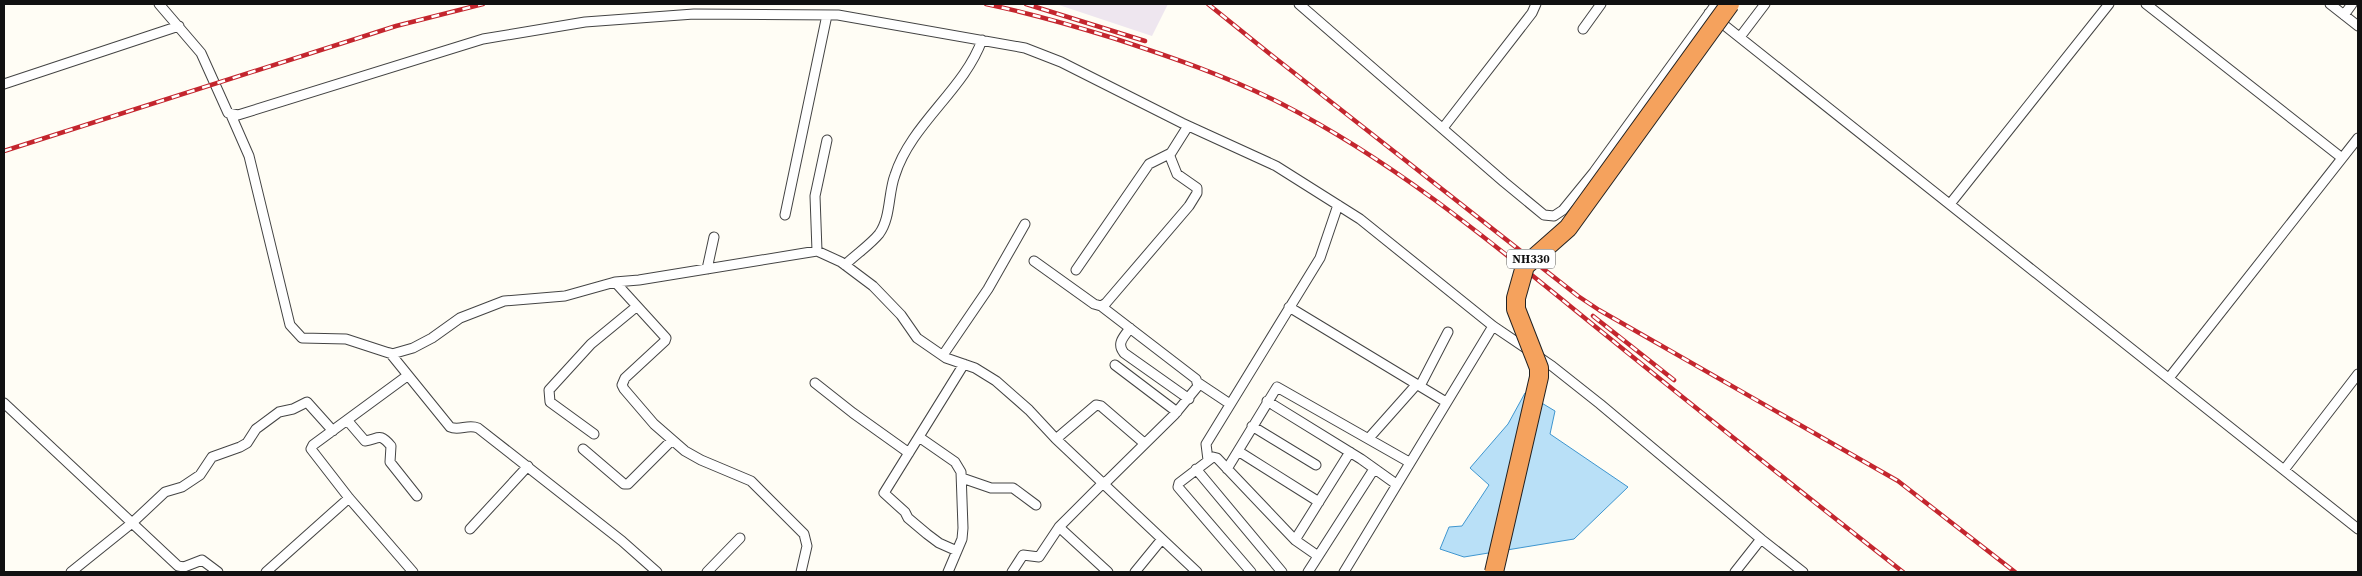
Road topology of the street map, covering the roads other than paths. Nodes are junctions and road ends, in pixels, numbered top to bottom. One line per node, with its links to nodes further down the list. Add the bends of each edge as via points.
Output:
1 (160, 4): 15 (street)
2 (1299, 4): 23 (street)
3 (1536, 4): 23 (street)
4 (1601, 4): 17 (street)
5 (1716, 4): 12 (street)
6 (1730, 4): 115 (highway, NH330, bridge, via 1568,228 1524,266 1516,309 1539,368 1539,377)
7 (1765, 4): 18 (street)
8 (2109, 4): 28 (street)
9 (2146, 4): 27 (street)
10 (2330, 4): 14 (street)
11 (2352, 4): 14 (street)
12 (1709, 12): 18 (street); 23 (street, via 1594,172 1563,210 1554,216 1544,215)
13 (826, 15): 19 (street, via 887,22); 21 (street, via 694,14 585,22 483,39); 30 (street)
14 (2344, 15): 16 (street)
15 (178, 26): 20 (street); 21 (street, via 201,53)
16 (2358, 26)
17 (1583, 29)
18 (1740, 37): 28 (street)
19 (982, 40): 22 (street, via 1025,48 1062,62); 35 (street, via 968,70 900,162 878,235)
20 (4, 84)
21 (231, 115): 45 (street, via 249,156 290,325 302,338 346,339)
22 (1188, 126): 26 (street); 29 (street, via 1276,166)
23 (1443, 128)
24 (2358, 138): 27 (street)
25 (827, 140): 33 (street, via 815,196)
26 (1169, 154): 37 (street, via 1149,164); 39 (street, via 1174,170 1197,188 1197,193)
27 (2342, 158): 51 (street)
28 (1950, 204): 51 (street)
29 (1338, 206): 41 (street, via 1323,250); 42 (street, via 1360,219)
30 (785, 215)
31 (1026, 224): 46 (street, via 988,289)
32 (714, 237): 36 (street)
33 (817, 251): 35 (street); 36 (street)
34 (1034, 261): 39 (street)
35 (844, 265): 46 (street, via 873,286 901,315 917,338)
36 (707, 269): 38 (street)
37 (1076, 270)
38 (615, 282): 40 (street); 45 (street, via 565,296 504,301 460,318 412,348)
39 (1101, 306): 43 (street)
40 (636, 307): 64 (street, via 591,344 548,394 550,402); 68 (street, via 666,338 625,378 622,385 654,424)
41 (1289, 307): 54 (street); 59 (street)
42 (1493, 326): 57 (street); 95 (street, via 1600,404)
43 (1130, 328): 52 (street); 55 (street, via 1120,343 1124,353)
44 (1448, 332): 54 (street)
45 (390, 353): 50 (street)
46 (943, 355): 47 (street)
47 (964, 364): 65 (street); 67 (street, via 996,381)
48 (1115, 365): 60 (street)
49 (2358, 374): 81 (street)
50 (407, 376): 61 (street); 76 (street, via 450,427 475,427)
51 (2169, 378): 81 (street)
52 (1197, 382): 55 (street, via 1197,389); 59 (street)
53 (815, 383): 73 (street)
54 (1418, 385): 57 (street); 66 (street)
55 (1189, 399): 60 (street)
56 (1267, 401): 62 (street); 66 (street, via 1274,388 1280,387); 72 (street)
57 (1446, 402): 75 (street)
58 (4, 403): 89 (street)
59 (1230, 404): 74 (street, via 1206,444)
60 (1177, 412): 69 (street)
61 (347, 420): 63 (street); 85 (street, via 365,440 384,438 391,446 390,462)
62 (1252, 426): 71 (street); 77 (street)
63 (333, 431): 86 (street, via 313,445 311,452); 89 (street, via 307,402 279,412 256,429 244,445 212,457 200,475 180,488 165,492)
64 (594, 434)
65 (919, 437): 73 (street); 82 (street, via 955,462)
66 (1369, 438): 75 (street)
67 (1056, 439): 69 (street, via 1092,406 1099,405); 83 (street)
68 (672, 440): 70 (street, via 628,484); 105 (street, via 700,460 751,481 804,534 807,546)
69 (1144, 444): 83 (street)
70 (583, 449)
71 (1238, 451): 78 (street); 87 (street)
72 (1350, 452): 79 (street); 87 (street)
73 (909, 453): 97 (street, via 885,496 927,534)
74 (1208, 460): 78 (street, via 1215,457); 80 (street)
75 (1410, 462): 84 (street)
76 (528, 466): 91 (street); 103 (street)
77 (1316, 466)
78 (1227, 469): 96 (street)
79 (1374, 469): 84 (street); 98 (street)
80 (1196, 470): 111 (street, via 1178,487); 112 (street)
81 (2284, 470): 92 (street)
82 (962, 478): 88 (street, via 991,488 1013,488); 97 (street, via 963,528)
83 (1104, 482): 90 (street); 94 (street)
84 (1396, 484): 114 (street)
85 (417, 496)
86 (349, 498): 101 (street); 102 (street)
87 (1319, 502): 96 (street)
88 (1036, 505)
89 (132, 522): 99 (street); 100 (street, via 180,567 202,560)
90 (1060, 527): 107 (street, via 1039,557 1023,555); 108 (street)
91 (470, 529)
92 (2358, 529)
93 (740, 538): 104 (street)
94 (1162, 539): 109 (street); 110 (street)
95 (1761, 539): 116 (street); 117 (street)
96 (1295, 540): 98 (street)
97 (957, 551): 106 (street)
98 (1318, 556): 113 (street)
99 (71, 572)
100 (218, 572)
101 (266, 572)
102 (413, 572)
103 (657, 572)
104 (707, 572)
105 (801, 572)
106 (948, 572)
107 (1012, 572)
108 (1108, 572)
109 (1135, 572)
110 (1197, 572)
111 (1251, 572)
112 (1282, 572)
113 (1308, 572)
114 (1344, 572)
115 (1494, 572)
116 (1735, 572)
117 (1803, 572)

